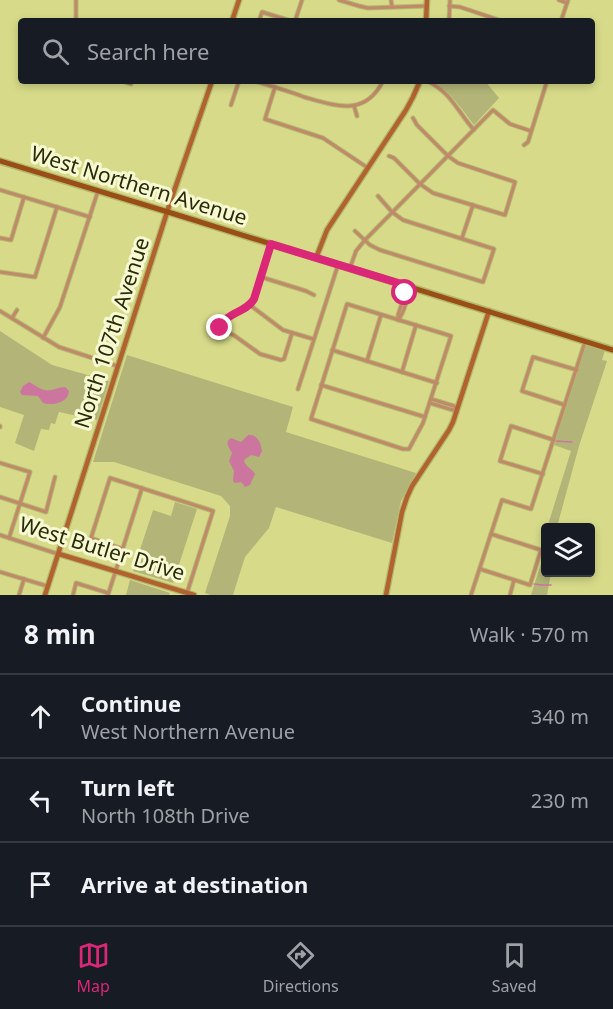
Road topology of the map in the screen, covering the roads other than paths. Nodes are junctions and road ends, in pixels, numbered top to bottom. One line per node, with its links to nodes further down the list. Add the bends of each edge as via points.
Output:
1 (76, 0): 12 (street)
2 (239, 0): 13 (street)
3 (302, 0): 16 (street)
4 (339, 0): 11 (street, via 365,8)
5 (391, 0): 11 (street)
6 (450, 0): 10 (street)
7 (559, 0): 8 (street)
8 (567, 1): 20 (street)
9 (427, 3): 11 (street); 17 (street)
10 (449, 6): 18 (street); 19 (street)
11 (392, 7)
12 (76, 18)
13 (233, 18)
14 (260, 18): 15 (street, via 262,12)
15 (283, 18)
16 (294, 18)
17 (426, 18)
18 (449, 18)
19 (493, 18)
20 (562, 18)
21 (211, 84): 47 (street, North 107th Avenue)
22 (238, 84): 29 (street)
23 (264, 84): 28 (street)
24 (382, 84): 30 (street, via 370,98)
25 (419, 84): 39 (street)
26 (434, 84): 33 (street, via 451,98)
27 (546, 84): 34 (street)
28 (275, 87): 30 (street, via 335,106); 39 (street, via 265,119 323,138)
29 (231, 105)
30 (354, 106): 31 (street)
31 (357, 116)
32 (413, 118): 37 (street)
33 (474, 130): 34 (street, via 493,110 510,124); 37 (street)
34 (531, 131): 35 (street)
35 (524, 145)
36 (389, 156): 40 (street)
37 (448, 156): 40 (street); 45 (street, via 462,165 515,182 505,215)
38 (0, 161): 42 (main road, West Northern Avenue)
39 (368, 168): 55 (street, via 324,234)
40 (420, 184): 45 (street, via 433,193); 48 (street)
41 (0, 190): 44 (street)
42 (98, 191): 47 (main road, West Northern Avenue); 49 (street)
43 (378, 196): 48 (street)
44 (24, 197): 46 (street); 51 (street, via 11,240)
45 (473, 205): 52 (street)
46 (57, 207): 49 (street); 58 (street, via 35,277)
47 (168, 212): 54 (main road, West Northern Avenue); 77 (street, North 107th Avenue)
48 (392, 212): 52 (street, via 406,222); 53 (street)
49 (90, 217): 71 (street, via 60,307)
50 (355, 231): 53 (street)
51 (0, 238)
52 (462, 239): 53 (street, via 494,249 483,282 375,248)
53 (365, 240): 57 (street)
54 (271, 244): 55 (main road, West Northern Avenue); 59 (street)
55 (315, 258): 56 (main road, West Northern Avenue)
56 (338, 265): 57 (main road, West Northern Avenue); 72 (street)
57 (349, 269): 60 (main road, West Northern Avenue)
58 (0, 272)
59 (261, 277): 61 (street); 62 (street)
60 (408, 286): 65 (main road, West Northern Avenue); 68 (street)
61 (314, 295)
62 (250, 305): 70 (street); 70 (street, via 226,318 220,328 260,354 283,360)
63 (17, 310): 67 (street)
64 (0, 311): 67 (street)
65 (489, 311): 73 (main road, West Northern Avenue); 85 (street)
66 (381, 315): 68 (street); 74 (street, via 347,304); 76 (street)
67 (12, 318): 71 (street)
68 (398, 320): 69 (street)
69 (416, 326): 79 (street); 80 (street, via 451,336)
70 (292, 333): 72 (street)
71 (43, 338): 77 (street, via 66,351)
72 (314, 339): 82 (street)
73 (586, 341): 75 (main road, West Northern Avenue); 78 (street)
74 (332, 350): 76 (street); 81 (street)
75 (613, 350)
76 (367, 361): 79 (street)
77 (119, 366): 98 (street, North 107th Avenue)
78 (576, 370): 84 (street); 84 (street, via 533,357 522,392)
79 (402, 372): 80 (street)
80 (437, 383): 83 (street)
81 (321, 385): 86 (street); 86 (street, via 311,419 381,442 408,449)
82 (298, 389)
83 (431, 401): 85 (street); 86 (street)
84 (565, 405): 87 (street)
85 (458, 410): 111 (street, via 450,430 407,497)
86 (425, 417)
87 (554, 440): 89 (street); 89 (street, via 511,426 500,461)
88 (0, 463): 93 (street, via 30,472)
89 (543, 474): 94 (street, via 531,510 502,500)
90 (55, 477): 93 (street, via 46,512)
91 (142, 488): 97 (street); 97 (street, via 110,478 91,538); 106 (street, via 213,511)
92 (0, 497): 93 (street)
93 (20, 504): 96 (street)
94 (491, 534): 99 (street); 103 (street, via 541,550 530,585)
95 (0, 535): 96 (street, West Butler Drive)
96 (9, 538): 98 (street, West Butler Drive)
97 (123, 549): 100 (street)
98 (59, 554): 100 (street, West Butler Drive); 104 (street, North 107th Avenue)
99 (480, 569): 103 (street); 112 (street)
100 (116, 571): 105 (street); 106 (street, West Butler Drive)
101 (0, 572): 102 (street)
102 (24, 579): 104 (street); 107 (street)
103 (514, 580): 113 (street)
104 (48, 586): 108 (street, North 107th Avenue)
105 (108, 594): 109 (street, via 76,583)
106 (187, 594): 110 (street, West Butler Drive)
107 (19, 595)
108 (45, 595)
109 (73, 595)
110 (194, 595)
111 (386, 595)
112 (471, 595)
113 (510, 595)

